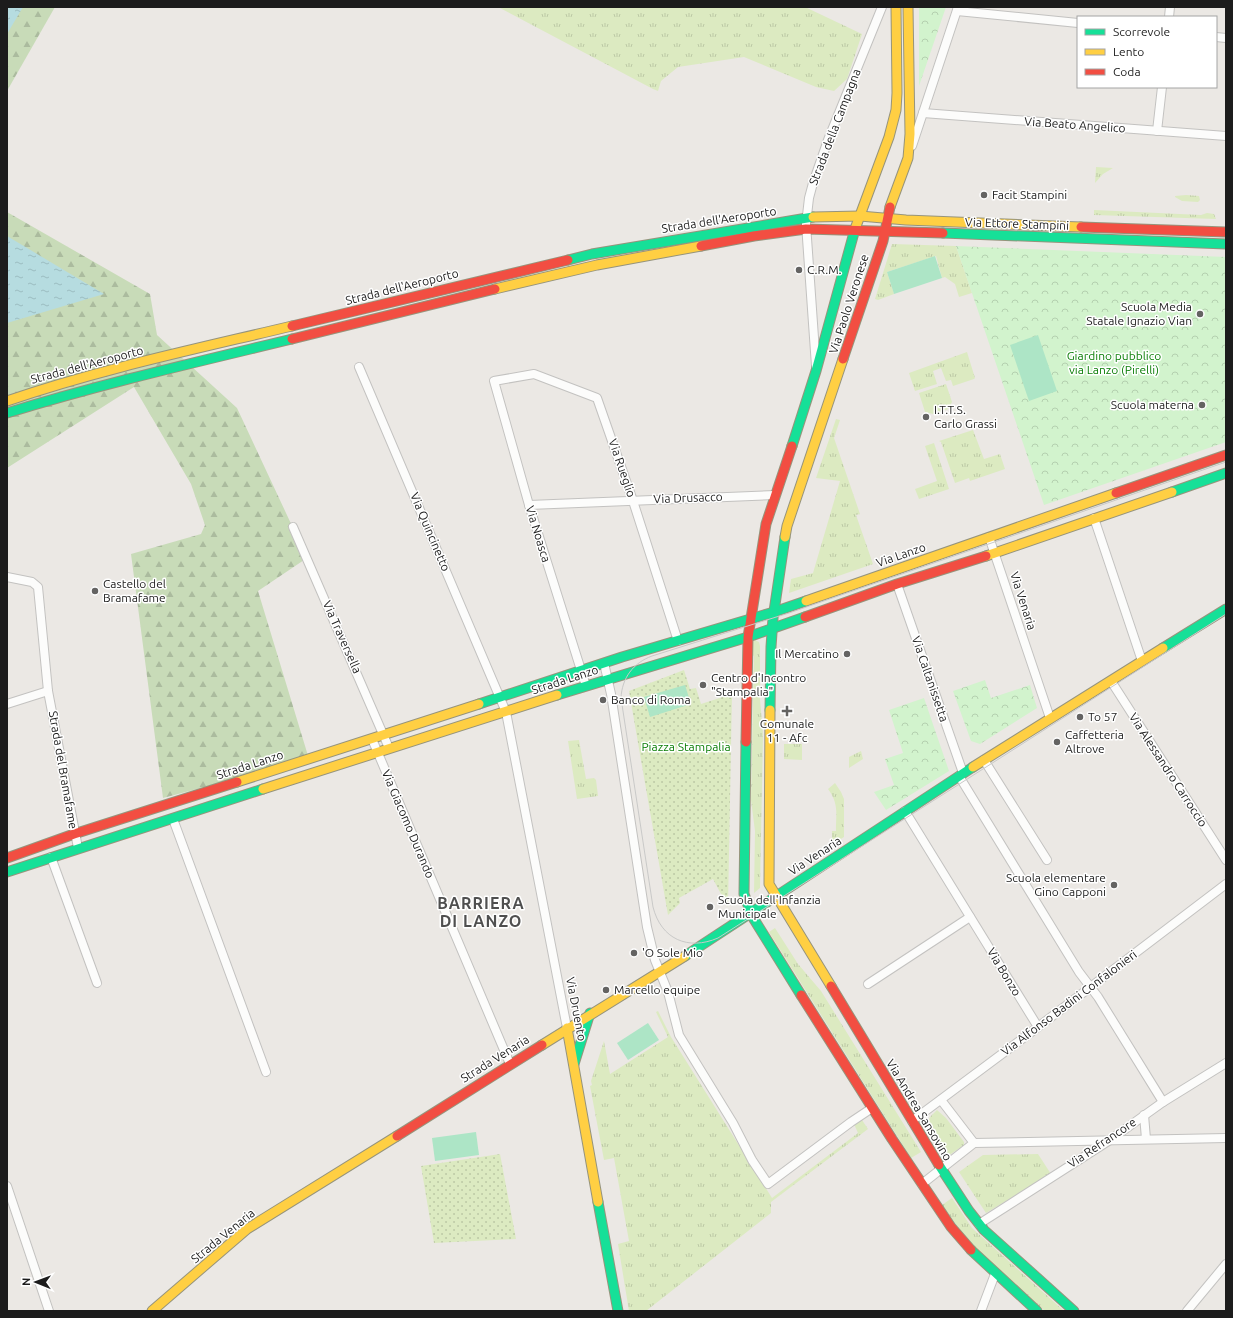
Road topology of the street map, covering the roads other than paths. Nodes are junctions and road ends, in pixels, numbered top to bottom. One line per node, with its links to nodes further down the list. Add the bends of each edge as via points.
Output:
1 (882, 7): 12 (street, Strada della Campagna, via 820,161 809,198)
2 (896, 7): 11 (main road, Via Paolo Veronese, via 897,104 890,137)
3 (908, 7): 10 (main road)
4 (957, 9): 5 (street); 7 (street, Via Paolo Veronese)
5 (1077, 23)
6 (1162, 88): 8 (street)
7 (924, 113): 8 (street, Via Beato Angelico); 10 (street, Via Paolo Veronese)
8 (1158, 131): 9 (street, Via Beato Angelico)
9 (1226, 136)
10 (908, 158): 13 (main road, Via Paolo Veronese)
11 (860, 216): 12 (main road, Via Ettore Stampini); 13 (main road, Via Ettore Stampini); 15 (main road, Via Paolo Veronese)
12 (807, 217): 14 (street, Strada della Campagna); 22 (main road, Strada dell'Aeroporto, via 592,254 108,370)
13 (888, 218): 16 (main road, Via Paolo Veronese); 17 (main road, Via Ettore Stampini)
14 (806, 229): 15 (main road, Via Ettore Stampini); 20 (street, Strada della Campagna); 23 (main road, Strada dell'Aeroporto, via 597,265 514,284 111,383)
15 (855, 230): 16 (main road, Via Ettore Stampini); 20 (main road, Via Paolo Veronese)
16 (886, 231): 18 (main road, Via Ettore Stampini); 36 (main road, Via Paolo Veronese, via 788,526)
17 (1226, 232)
18 (1226, 244)
19 (359, 367): 48 (street, Via Quincinetto)
20 (816, 371): 26 (main road, Via Paolo Veronese)
21 (494, 381): 27 (street, Via Rueglio, via 534,374 597,398); 28 (street, Via Noasca)
22 (7, 401)
23 (7, 413)
24 (1226, 455): 31 (main road, Via Lanzo)
25 (1226, 473): 29 (main road)
26 (775, 495): 27 (street, Via Drusacco); 37 (main road, Via Paolo Veronese, via 766,524)
27 (633, 501): 28 (street, Via Drusacco); 40 (street, Via Rueglio)
28 (529, 505): 43 (street, Via Noasca)
29 (1094, 518): 32 (main road); 41 (street)
30 (293, 527): 52 (street, Via Traversella)
31 (989, 537): 32 (street, Via Venaria); 36 (main road, Via Lanzo)
32 (994, 553): 34 (main road); 51 (street, Via Venaria)
33 (7, 577): 47 (street, Strada del Bramafame, via 32,582 38,587)
34 (897, 584): 38 (main road); 57 (street, Via Caltanissetta)
35 (1226, 609): 41 (main road, Via Venaria)
36 (774, 612): 37 (main road, Via Lanzo); 38 (main road)
37 (752, 618): 39 (main road); 40 (main road, Via Lanzo)
38 (772, 629): 39 (main road); 68 (main road, via 769,884)
39 (748, 637): 44 (main road); 69 (main road, via 744,894)
40 (678, 641): 42 (main road, Via Lanzo)
41 (1142, 661): 45 (main road, Via Venaria)
42 (604, 663): 43 (main road, Via Lanzo); 44 (street)
43 (581, 671): 46 (street, Via Noasca); 48 (main road, Strada Lanzo)
44 (608, 679): 46 (main road, Strada Lanzo); 71 (street, via 648,927)
45 (1111, 681): 51 (main road, Via Venaria); 65 (street, Via Alessandro Carroccio)
46 (586, 686): 50 (main road, Strada Lanzo)
47 (48, 691): 49 (street); 60 (street, Strada del Bramafame)
48 (500, 697): 50 (street); 52 (main road, Strada Lanzo)
49 (7, 704)
50 (506, 712): 54 (main road, Strada Lanzo); 77 (street, Via Druento)
51 (1050, 718): 56 (main road, Via Venaria)
52 (384, 735): 53 (main road, Strada Lanzo); 54 (street, Via Traversella)
53 (372, 739): 55 (street, Via Giacomo Durando); 60 (main road, Strada Lanzo)
54 (389, 748): 55 (main road, Strada Lanzo)
55 (377, 752): 59 (main road, Strada Lanzo); 79 (street, Via Giacomo Durando)
56 (984, 760): 57 (main road, Via Venaria); 64 (street)
57 (961, 775): 58 (main road, Via Venaria); 74 (street, Via Caltanissetta)
58 (905, 811): 68 (main road, Via Venaria); 70 (street, Via Bonzo)
59 (173, 819): 61 (main road, Strada Lanzo); 81 (street)
60 (74, 834): 61 (street, Strada del Bramafame); 62 (main road, Strada Lanzo)
61 (78, 848): 63 (main road, Strada Lanzo)
62 (7, 858)
63 (51, 858): 66 (main road, Strada Lanzo); 72 (street)
64 (1047, 860)
65 (1226, 860)
66 (7, 872)
67 (1226, 884): 74 (street, Via Alfonso Badini Confalonieri)
68 (775, 896): 69 (main road, Via Venaria); 86 (main road, Via Andrea Sansovino)
69 (750, 914): 71 (main road, Via Venaria); 84 (main road)
70 (970, 917): 73 (street); 76 (street, Via Bonzo)
71 (659, 971): 75 (main road, Strada Venaria); 84 (street, via 668,992 679,1035 768,1184)
72 (97, 982)
73 (868, 984)
74 (1091, 988): 76 (street, Via Alfonso Badini Confalonieri); 83 (street, Via Caltanissetta)
75 (590, 1013): 77 (main road, Strada Venaria); 80 (main road)
76 (1038, 1027): 82 (street, Via Alfonso Badini Confalonieri)
77 (567, 1028): 79 (main road, Strada Venaria); 80 (main road, Via Druento)
78 (1226, 1063): 83 (street, Via Refrancore)
79 (510, 1064): 98 (main road, Strada Venaria, via 247,1229)
80 (574, 1065): 99 (main road, Via Druento)
81 (266, 1072)
82 (941, 1100): 86 (street, Via Alfonso Badini Confalonieri); 90 (street)
83 (1163, 1102): 85 (street, Via Refrancore)
84 (872, 1108): 92 (main road)
85 (1144, 1115): 88 (street); 89 (street, Via Refrancore)
86 (912, 1121): 91 (main road, Via Andrea Sansovino)
87 (1226, 1138): 88 (street)
88 (1146, 1139): 89 (street)
89 (1110, 1140): 90 (street); 94 (street, Via Refrancore)
90 (974, 1143): 91 (street)
91 (942, 1170): 92 (street); 94 (main road, Via Andrea Sansovino)
92 (922, 1184): 96 (main road, via 961,1240)
93 (7, 1186): 97 (street)
94 (979, 1224): 102 (main road, Via Andrea Sansovino)
95 (1226, 1264): 103 (street)
96 (996, 1274): 100 (street); 101 (main road)
97 (49, 1311)
98 (152, 1311)
99 (618, 1311)
100 (981, 1311)
101 (1037, 1311)
102 (1074, 1311)
103 (1187, 1311)

